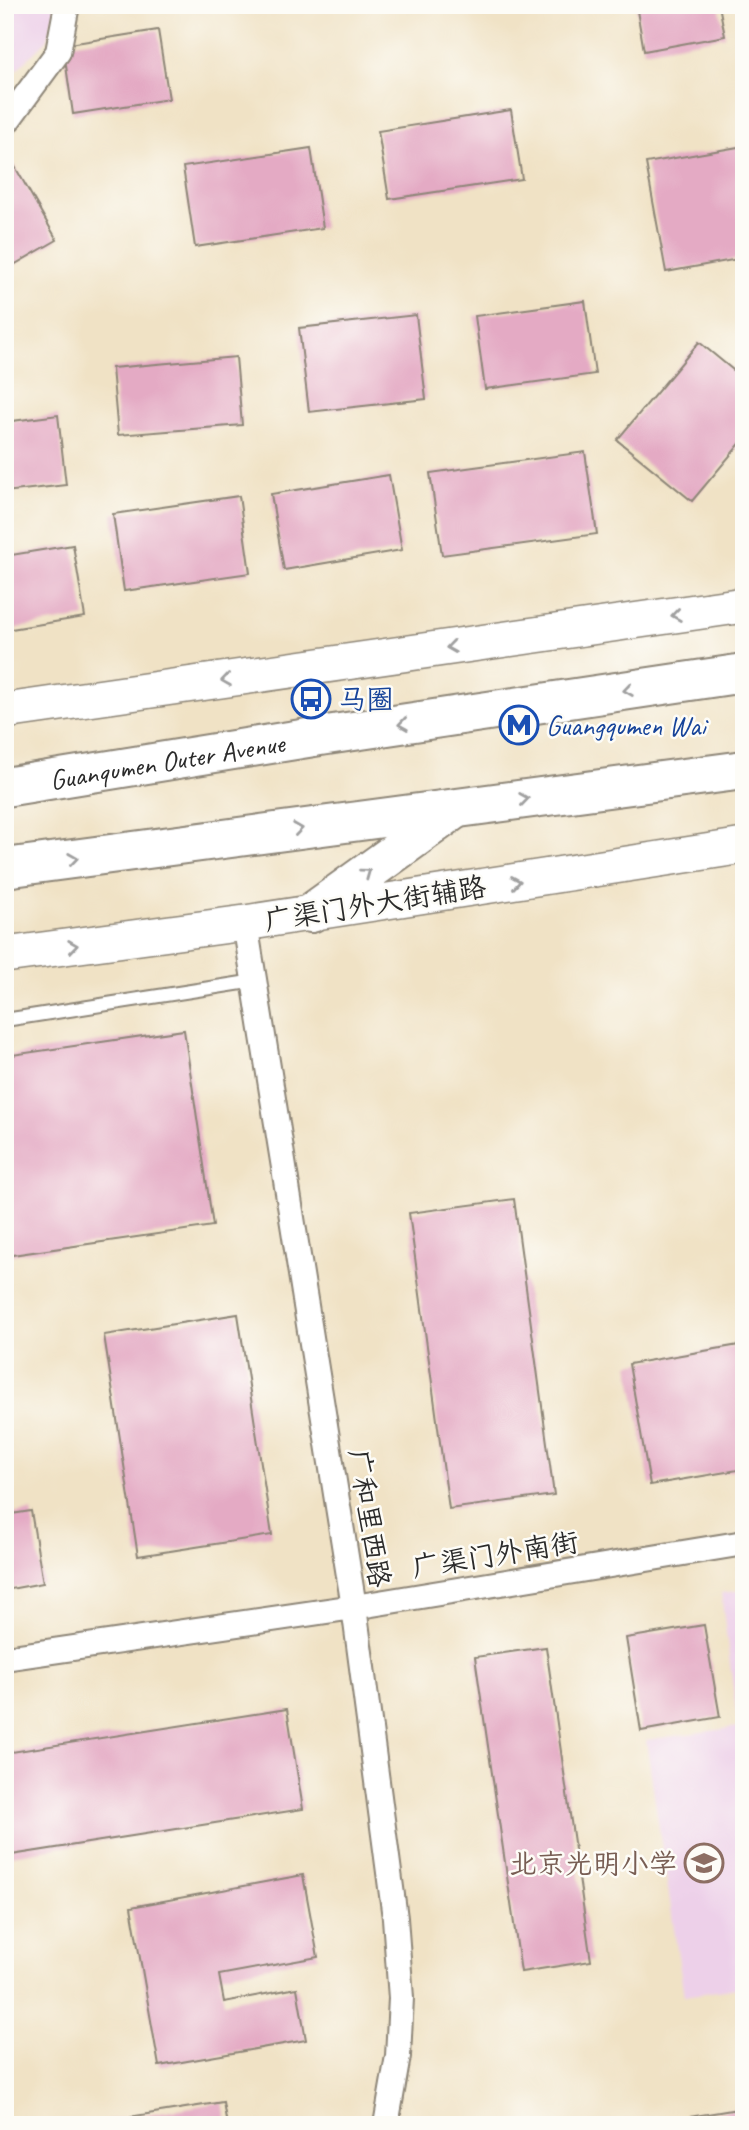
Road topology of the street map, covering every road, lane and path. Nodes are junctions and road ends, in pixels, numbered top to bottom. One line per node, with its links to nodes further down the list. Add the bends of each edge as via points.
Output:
1 (67, 5): 2 (street, via 58,52)
2 (5, 124)
3 (744, 605): 5 (street, one-way to 5)
4 (744, 673): 7 (main road, Guanqumen Outer Avenue, one-way to 7)
5 (5, 711)
6 (744, 770): 8 (main road, one-way to 6)
7 (5, 787)
8 (457, 808): 10 (main road, one-way to 8); 11 (main road, one-way to 8)
9 (744, 846): 11 (street, 广渠门外大街辅路, one-way to 9)
10 (5, 868)
11 (311, 913): 12 (street, 广渠门外大街辅路)
12 (245, 923): 13 (street, 广渠门外大街辅路, one-way to 12); 14 (street, 广和里西路)
13 (5, 956)
14 (255, 981): 15 (lane); 17 (street, 广和里西路)
15 (5, 1020)
16 (744, 1543): 17 (street, 广渠门外南街)
17 (354, 1607): 18 (street, 广渠门外南街); 19 (street, 广和里西路, via 395,1918 401,1998 398,2056)
18 (5, 1658)
19 (386, 2125)

